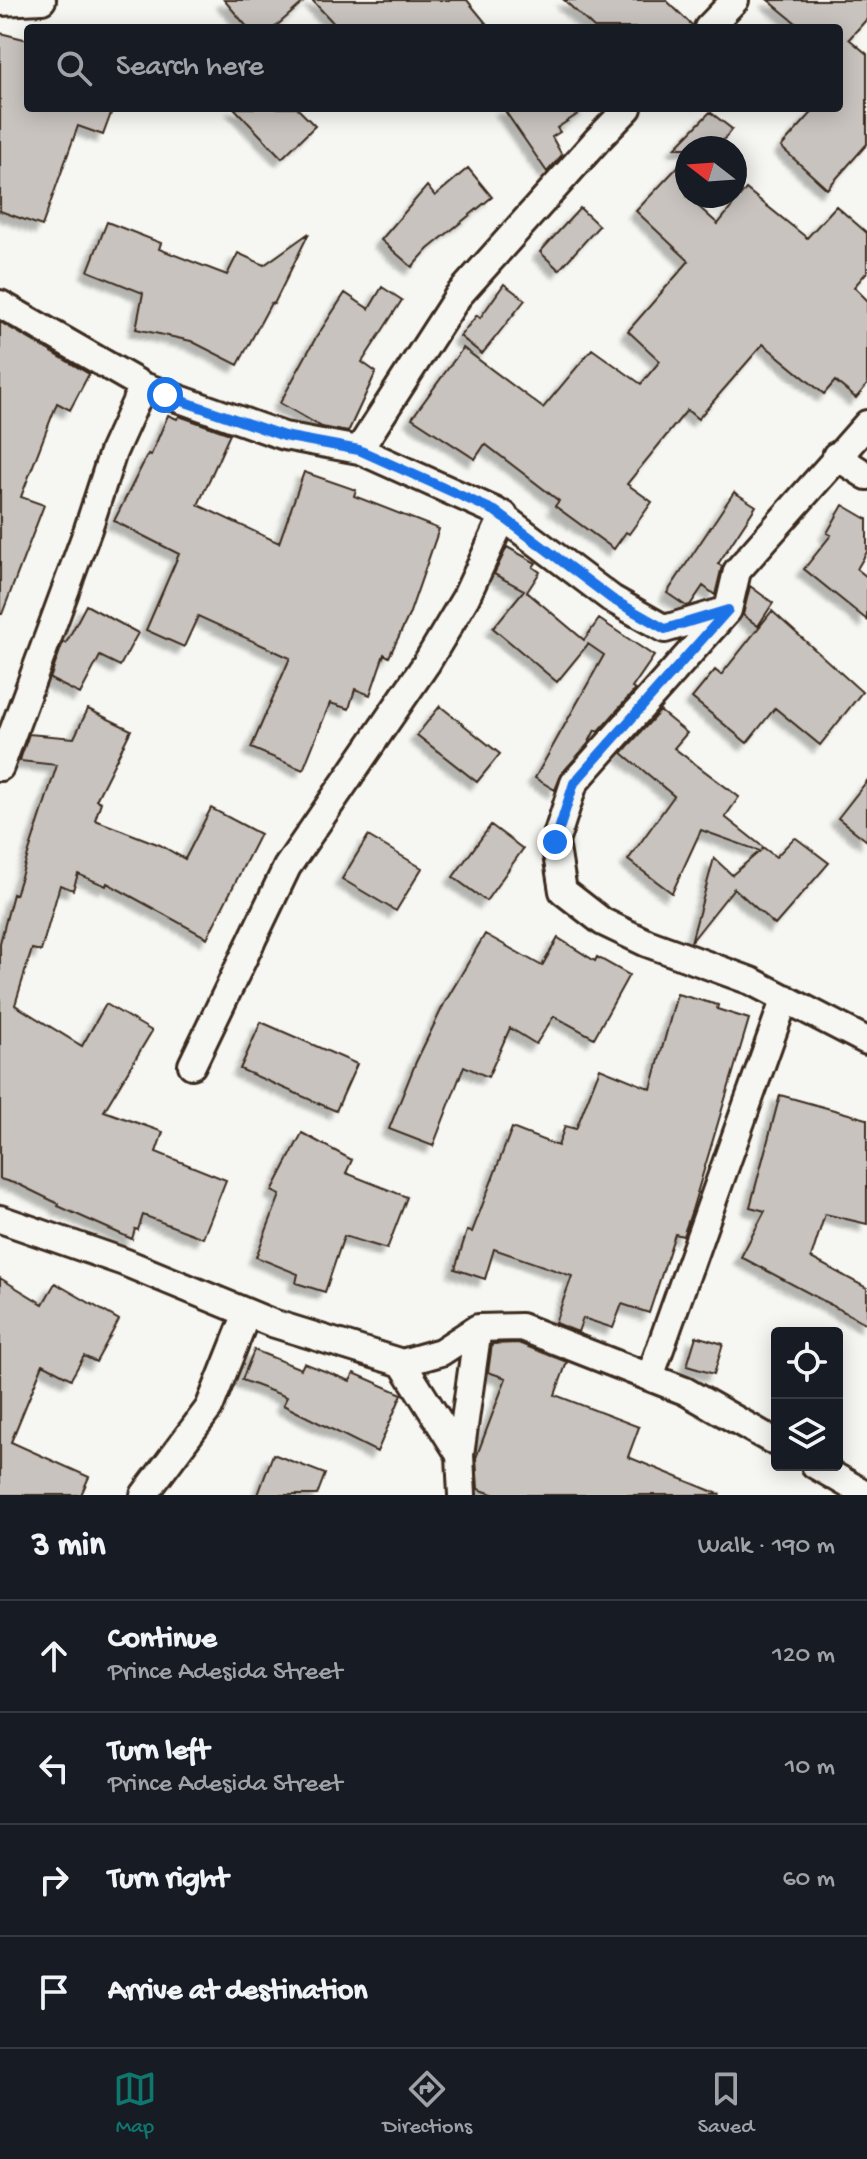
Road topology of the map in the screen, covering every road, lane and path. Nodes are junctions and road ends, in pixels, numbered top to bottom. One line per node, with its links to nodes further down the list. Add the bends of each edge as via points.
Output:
1 (42, 0): 3 (street)
2 (735, 0): 4 (street)
3 (0, 2)
4 (712, 24)
5 (624, 112): 9 (street, via 458,296)
6 (0, 304): 7 (street)
7 (143, 386): 9 (street, via 284,436); 14 (street, via 113,452)
8 (867, 424): 10 (street)
9 (359, 450): 12 (street)
10 (836, 456): 11 (street); 13 (street, via 737,571)
11 (867, 476)
12 (504, 515): 13 (street, via 612,599 665,629); 17 (street, via 466,597 426,664 287,867)
13 (728, 610): 15 (street, via 574,783 555,842 563,891 603,922)
14 (0, 767)
15 (785, 998): 16 (street); 22 (street)
16 (867, 1041)
17 (192, 1065)
18 (0, 1219): 19 (street)
19 (247, 1313): 21 (street); 27 (street, via 209,1408)
20 (478, 1328): 21 (street, via 441,1352); 22 (street, via 521,1327); 24 (street)
21 (402, 1363): 24 (street)
22 (650, 1377): 23 (street)
23 (771, 1440)
24 (460, 1455): 28 (street)
25 (824, 1471): 26 (street)
26 (858, 1493)
27 (144, 1495)
28 (462, 1495)

